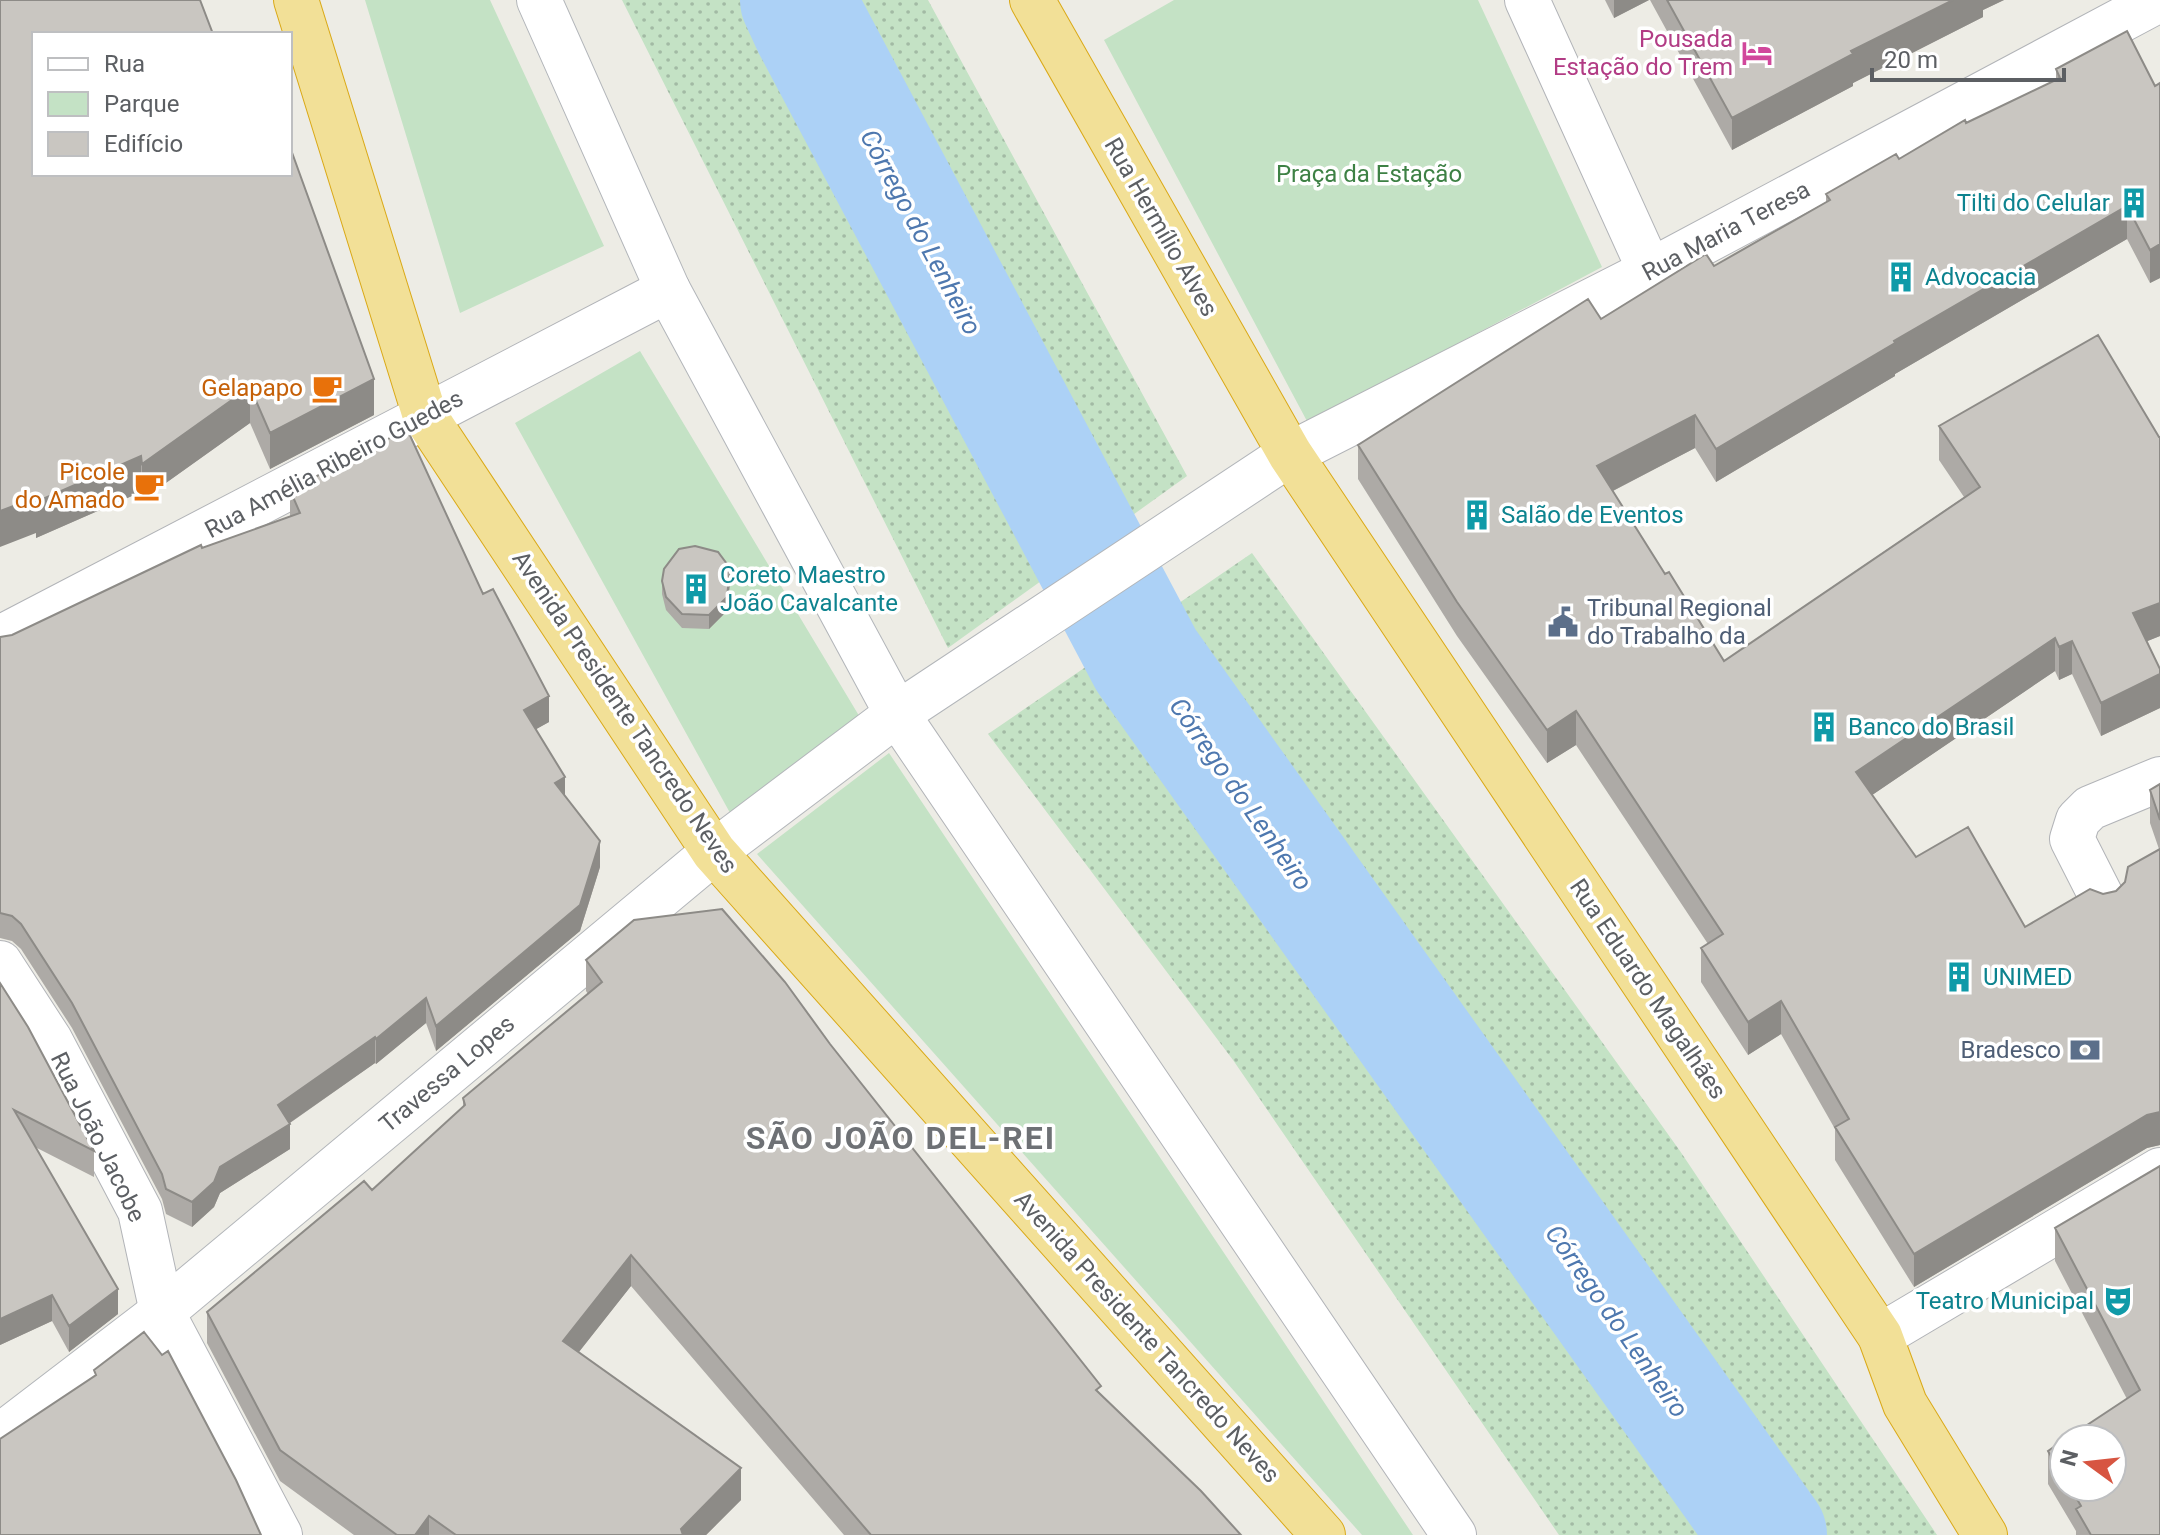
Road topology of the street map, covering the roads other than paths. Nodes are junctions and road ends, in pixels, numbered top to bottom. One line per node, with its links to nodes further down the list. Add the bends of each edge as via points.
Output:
1 (296, 0): 8 (highway, Avenida Presidente Tancredo Neves)
2 (539, 0): 7 (street)
3 (1032, 0): 9 (highway, Rua Hermílio Alves)
4 (1527, 0): 6 (street)
5 (2159, 0): 6 (street, Rua Maria Teresa)
6 (1650, 271): 9 (street, Rua Maria Teresa)
7 (668, 290): 8 (street, Rua Amélia Ribeiro Guedes); 12 (street)
8 (425, 416): 11 (street, Rua Amélia Ribeiro Guedes); 14 (highway, Avenida Presidente Tancredo Neves)
9 (1290, 454): 10 (street, Rua Maria Teresa); 19 (highway, Rua Eduardo Magalhães)
10 (1198, 517): 12 (street, Travessa Lopes)
11 (0, 638)
12 (897, 714): 14 (street, Travessa Lopes); 23 (street)
13 (2160, 779): 15 (street, via 2090,808 2078,820 2072,839)
14 (714, 852): 18 (street, Travessa Lopes); 22 (highway, Avenida Presidente Tancredo Neves)
15 (2104, 902)
16 (0, 963): 18 (street, Rua João Jacobe, via 50,1040 140,1211)
17 (2160, 1170): 19 (street)
18 (162, 1312): 20 (street, Travessa Lopes); 21 (street, Rua João Jacobe)
19 (1880, 1336): 24 (highway, Rua Eduardo Magalhães, via 1905,1404)
20 (0, 1436)
21 (280, 1535)
22 (1323, 1535)
23 (1454, 1535)
24 (1985, 1535)

